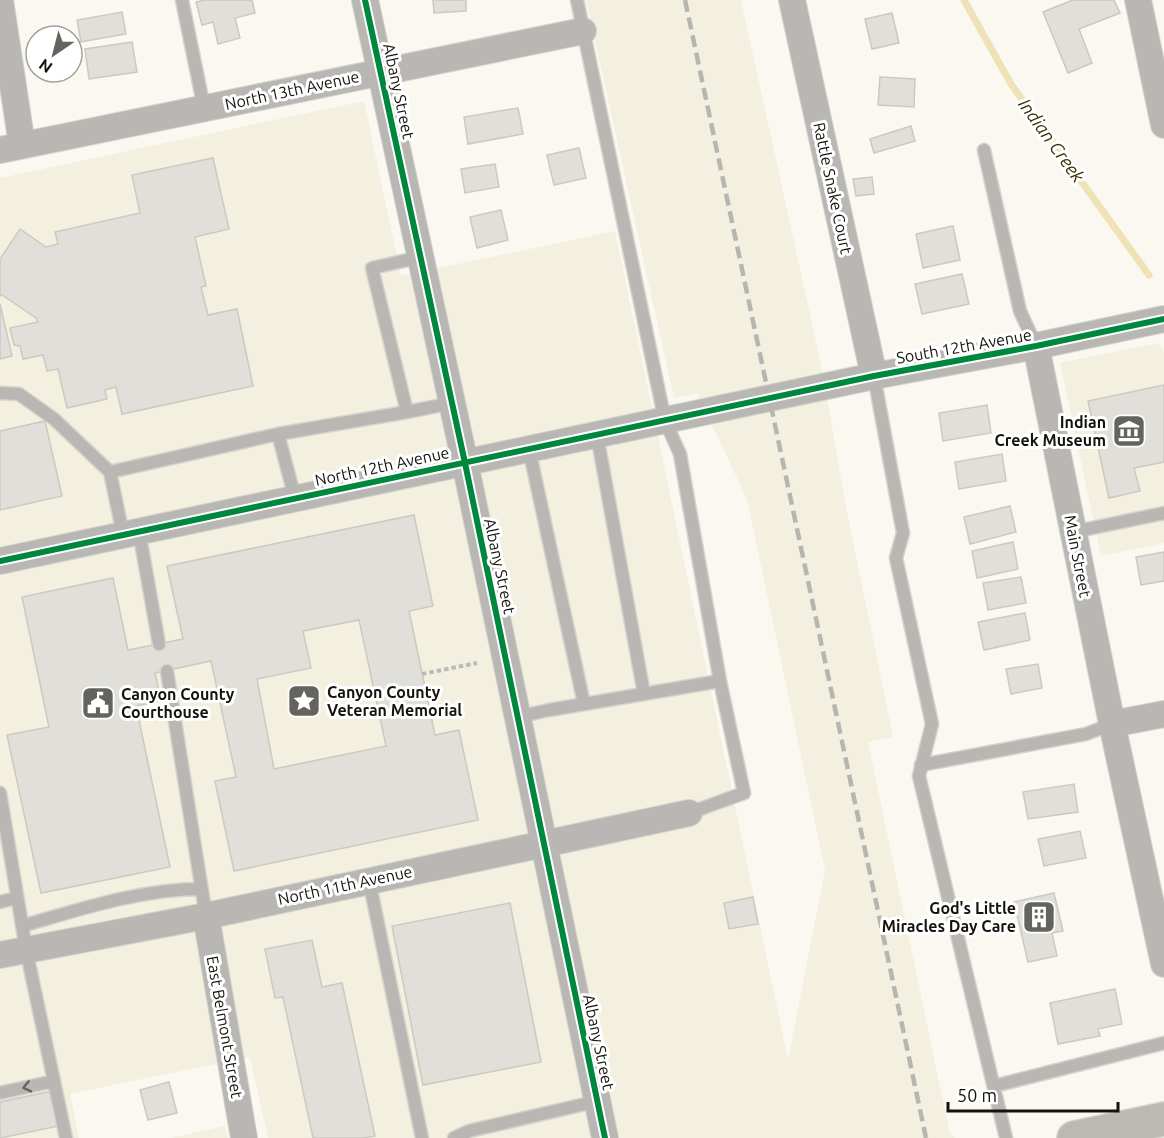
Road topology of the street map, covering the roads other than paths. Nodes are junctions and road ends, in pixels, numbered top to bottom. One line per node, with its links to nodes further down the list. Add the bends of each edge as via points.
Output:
1 (0, 0): 11 (street)
2 (183, 0): 9 (lane)
3 (365, 0): 8 (street, Albany Street)
4 (577, 0): 7 (lane)
5 (792, 0): 16 (street, Rattle Snake Court)
6 (1138, 0): 10 (street)
7 (583, 31): 8 (street, North 13th Avenue); 21 (lane)
8 (381, 72): 9 (street, North 13th Avenue); 13 (street, Albany Street)
9 (204, 108): 11 (street, North 13th Avenue)
10 (1164, 125)
11 (11, 147)
12 (984, 150): 15 (lane, Main Street, via 1020,311)
13 (421, 257): 19 (street, Albany Street); 20 (lane, via 372,268)
14 (1164, 319): 15 (street, South 12th Avenue)
15 (1036, 346): 16 (street, South 12th Avenue); 30 (street, Main Street)
16 (874, 376): 18 (street, South 12th Avenue); 40 (lane, via 903,533 896,558 932,723)
17 (0, 393): 26 (lane, via 19,394 54,418)
18 (769, 399): 21 (street, North 12th Avenue)
19 (452, 403): 20 (lane); 25 (street, Albany Street)
20 (407, 412): 22 (lane)
21 (664, 421): 23 (street, North 12th Avenue); 34 (lane, via 680,454)
22 (278, 434): 26 (lane); 27 (lane)
23 (597, 435): 24 (street, North 12th Avenue); 35 (lane)
24 (529, 449): 25 (street, North 12th Avenue); 36 (lane)
25 (465, 463): 27 (street, North 12th Avenue); 38 (street, Albany Street)
26 (110, 472): 29 (lane)
27 (295, 498): 29 (street, North 12th Avenue)
28 (1164, 513): 30 (lane)
29 (131, 532): 31 (street, North 12th Avenue); 32 (lane)
30 (1073, 532): 39 (street, Main Street)
31 (0, 561)
32 (159, 644)
33 (167, 671): 45 (lane)
34 (720, 681): 35 (lane); 42 (lane, via 744,794)
35 (644, 694): 36 (lane)
36 (584, 704): 38 (lane)
37 (1164, 714): 39 (street)
38 (518, 717): 43 (street, Albany Street)
39 (1112, 724): 40 (lane, via 1086,734); 51 (street, Main Street)
40 (921, 765): 54 (lane, via 919,776)
41 (0, 793): 46 (lane)
42 (689, 813): 43 (street, North 11th Avenue)
43 (544, 843): 44 (street, North 11th Avenue); 56 (street, Albany Street)
44 (369, 880): 48 (street, North 11th Avenue); 60 (lane)
45 (202, 889): 48 (lane); 49 (lane, via 171,889 131,896)
46 (17, 898): 47 (lane); 49 (lane)
47 (0, 902)
48 (206, 916): 49 (street, North 11th Avenue); 59 (street, East Belmont Street)
49 (24, 938): 50 (street, North 11th Avenue); 53 (lane)
50 (0, 955)
51 (1164, 964)
52 (1164, 1043): 54 (lane)
53 (54, 1081): 55 (lane, one-way to 55); 58 (lane)
54 (994, 1086): 63 (lane)
55 (0, 1093)
56 (598, 1101): 61 (lane, via 469,1131); 62 (street, Albany Street)
57 (1164, 1119): 64 (main road)
58 (66, 1138)
59 (244, 1138)
60 (422, 1138)
61 (454, 1138)
62 (605, 1138)
63 (1006, 1138)
64 (1074, 1138)

